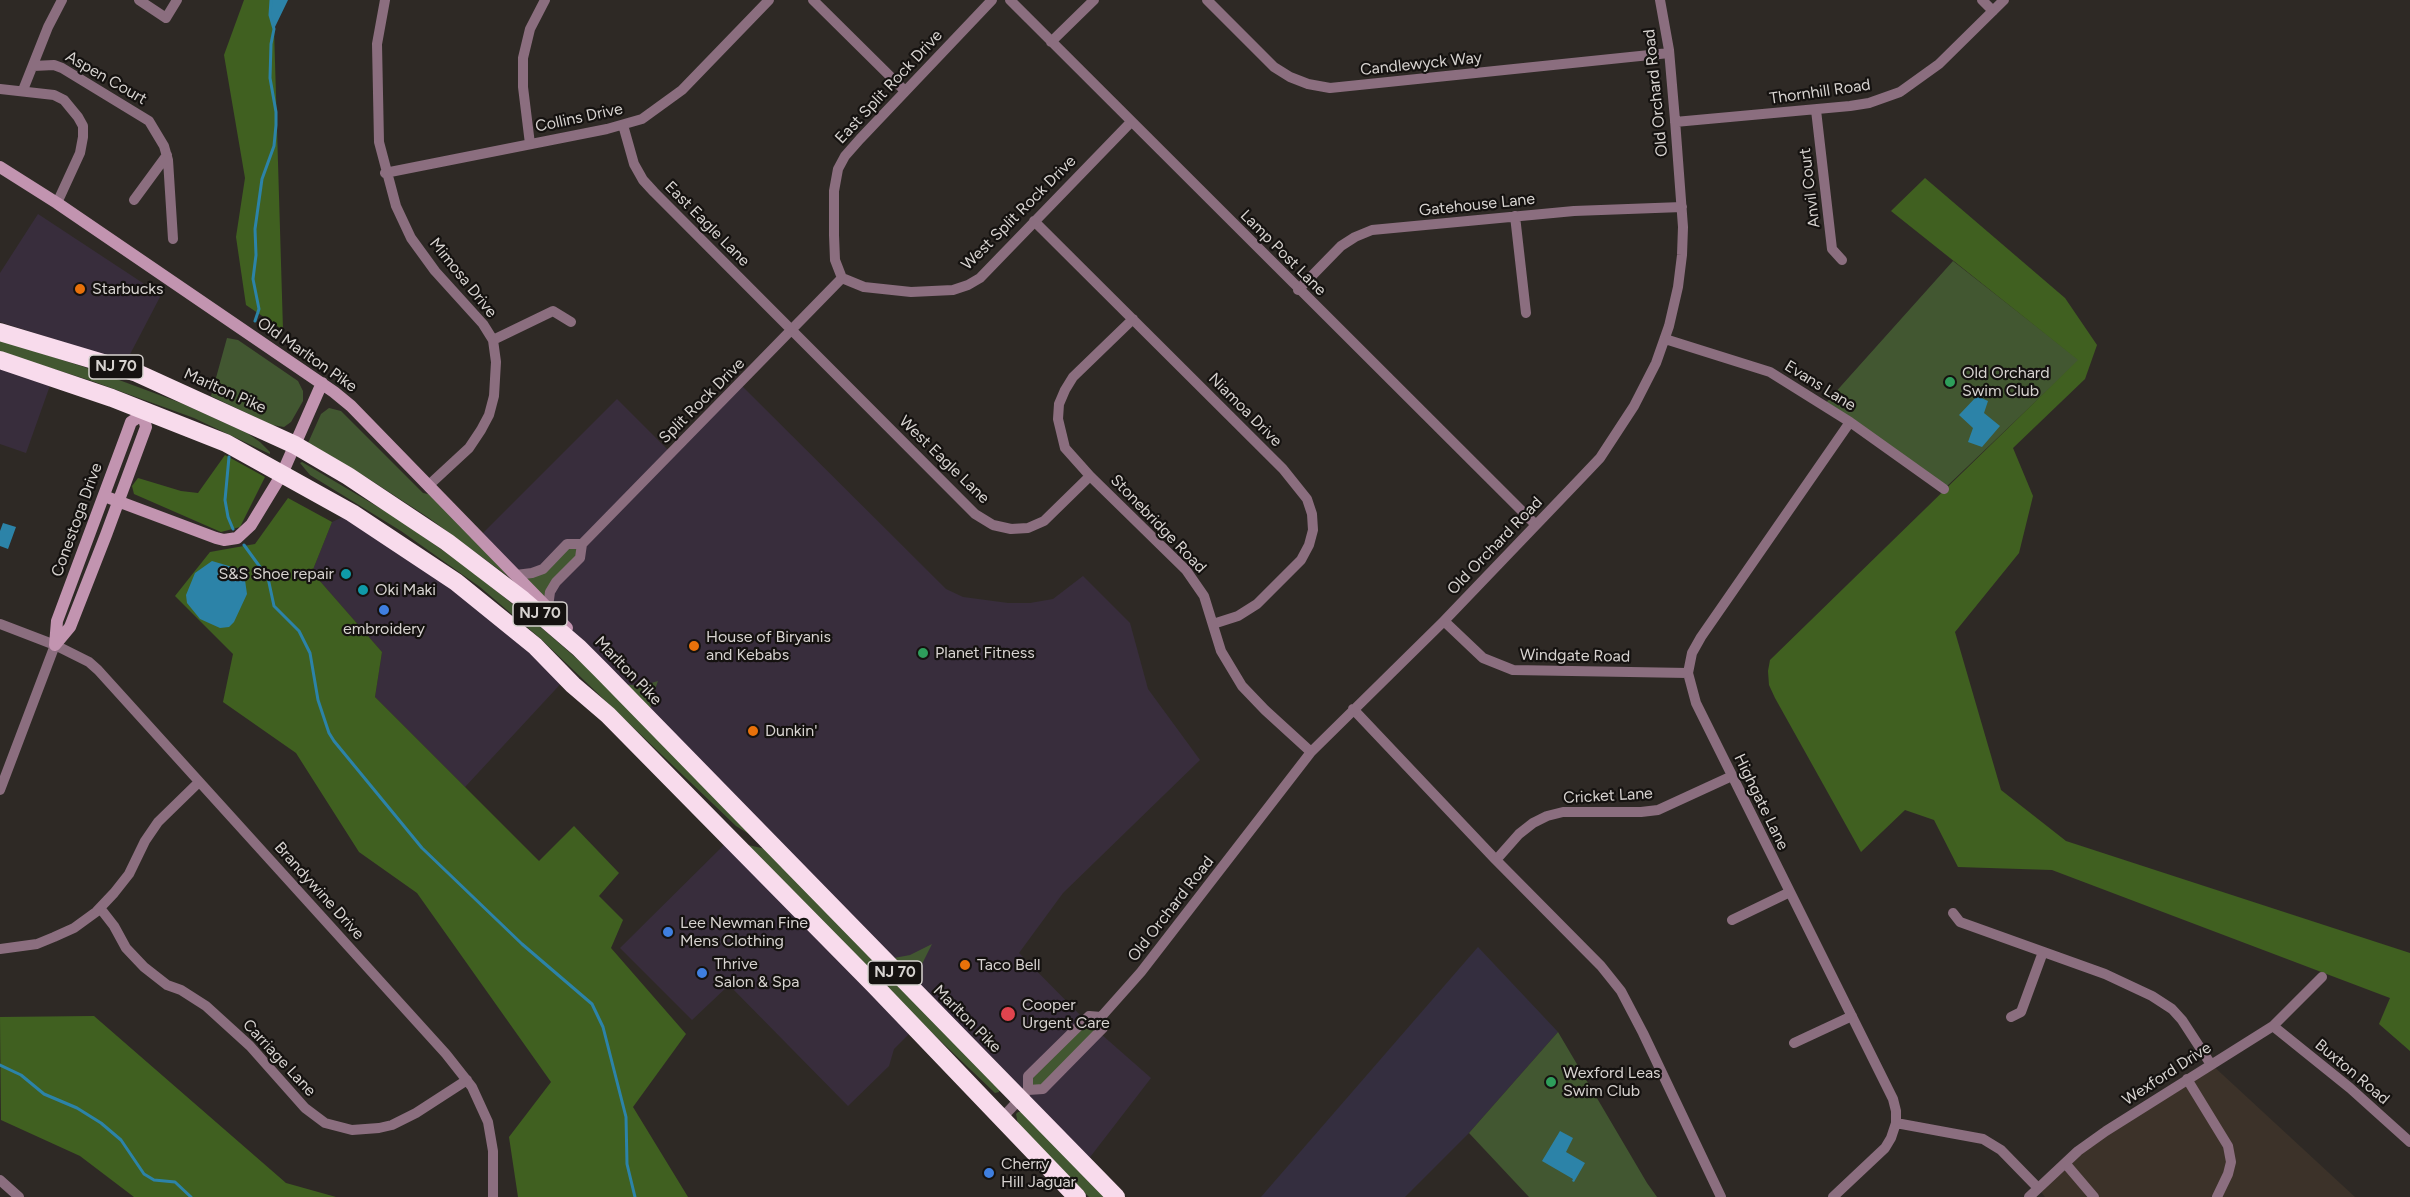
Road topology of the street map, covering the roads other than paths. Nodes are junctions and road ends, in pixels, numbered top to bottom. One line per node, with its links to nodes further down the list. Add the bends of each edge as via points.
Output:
1 (62, 0): 18 (street)
2 (140, 0): 3 (street, via 166,18)
3 (177, 0)
4 (385, 0): 29 (street, Mimosa Drive, via 376,68 380,142)
5 (545, 0): 26 (street, via 530,30 524,58 523,87)
6 (769, 0): 25 (street, Collins Drive, via 682,90 642,119)
7 (813, 0): 21 (street)
8 (992, 0): 21 (street, East Split Rock Drive)
9 (1010, 0): 16 (street, Lamp Post Lane)
10 (1094, 0): 16 (street)
11 (1207, 0): 17 (street, Candlewyck Way, via 1274,67 1308,84 1330,88)
12 (1660, 0): 17 (street, Old Orchard Road)
13 (1982, 0): 15 (street)
14 (2004, 0): 15 (street, Thornhill Road)
15 (1993, 11): 22 (street, Thornhill Road, via 1939,64 1900,92 1869,103)
16 (1051, 42): 23 (street, Lamp Post Lane)
17 (1669, 53): 24 (street, Old Orchard Road)
18 (33, 66): 20 (street); 27 (street, Aspen Court, via 62,68 149,121)
19 (0, 89): 20 (street)
20 (23, 90): 31 (street, via 64,100 83,126 80,153)
21 (905, 91): 37 (street, East Split Rock Drive, via 838,169 834,235 835,260)
22 (1816, 110): 24 (street, Thornhill Road); 36 (street, Anvil Court, via 1832,249)
23 (1131, 122): 34 (street, West Split Rock Drive); 38 (street, Lamp Post Lane)
24 (1675, 122): 32 (street, Old Orchard Road)
25 (623, 125): 26 (street, Collins Drive); 42 (street, East Eagle Lane, via 643,180)
26 (530, 144): 29 (street, Collins Drive)
27 (167, 155): 30 (street); 35 (street, Aspen Court)
28 (0, 167): 31 (street, Old Marlton Pike)
29 (386, 173): 45 (street, Mimosa Drive, via 411,238)
30 (134, 200)
31 (57, 203): 47 (street, Old Marlton Pike)
32 (1682, 207): 33 (street, Gatehouse Lane); 44 (street, Old Orchard Road, via 1681,267)
33 (1515, 216): 38 (street, Gatehouse Lane, via 1372,230 1341,246); 39 (street)
34 (1034, 221): 37 (street, West Split Rock Drive, via 980,278 953,290 887,290 864,287); 40 (street, Niamoa Drive)
35 (172, 239)
36 (1842, 260)
37 (842, 278): 42 (street, Split Rock Drive)
38 (1298, 290): 57 (street, Lamp Post Lane)
39 (1526, 313)
40 (1132, 319): 52 (street, Stonebridge Road, via 1073,377 1059,404 1065,448); 63 (street, Niamoa Drive, via 1298,485 1312,514 1309,545 1293,569 1257,604 1238,616)
41 (571, 322): 45 (street, via 553,311)
42 (792, 331): 52 (street, West Eagle Lane, via 975,514 993,525 1028,528 1044,521); 58 (street, Split Rock Drive)
43 (0, 332): 50 (highway, Marlton Pike / NJ 70, via 137,373)
44 (1665, 339): 49 (street, Evans Lane, via 1770,372); 57 (street, Old Orchard Road, via 1649,379 1615,437)
45 (493, 340): 53 (street, Mimosa Drive, via 496,380 489,415 469,448)
46 (0, 360): 48 (highway, NJ 70)
47 (322, 383): 50 (street); 53 (street, Old Marlton Pike, via 351,406)
48 (144, 412): 51 (highway, NJ 70, via 226,443); 55 (street, Conestoga Drive, via 131,422); 56 (street, Conestoga Drive, via 146,427)
49 (1850, 422): 54 (street, Evans Lane); 66 (street, via 1701,637 1692,653)
50 (295, 445): 51 (street); 65 (highway, Marlton Pike / NJ 70, via 447,542 523,600)
51 (282, 474): 56 (street, via 247,531 231,539 216,538); 72 (highway, NJ 70, via 352,513 456,582 535,646)
52 (1090, 476): 63 (street, Stonebridge Road, via 1186,570 1204,596)
53 (429, 485): 59 (street, Old Marlton Pike)
54 (1944, 489)
55 (104, 496): 56 (street); 64 (street, Conestoga Drive, via 57,621)
56 (118, 502): 64 (street, Conestoga Drive, via 70,627)
57 (1536, 525): 61 (street, Old Orchard Road)
58 (582, 544): 59 (street, Split Rock Drive, via 567,544 543,569); 60 (street, Split Rock Drive, via 580,558 550,592)
59 (516, 574): 60 (street, Old Marlton Pike)
60 (548, 607): 65 (street, Old Marlton Pike)
61 (1444, 621): 66 (street, Windgate Road, via 1483,658 1513,670); 67 (street, Old Orchard Road)
62 (0, 624): 64 (street, Brandywine Drive)
63 (1213, 624): 68 (street, Stonebridge Road, via 1221,651 1242,686)
64 (55, 645): 70 (street, Brandywine Drive, via 98,670); 71 (street, Conestoga Drive)
65 (602, 671): 73 (highway, Marlton Pike / NJ 70)
66 (1688, 673): 69 (street, Highgate Lane, via 1696,703)
67 (1353, 709): 68 (street, Old Orchard Road); 74 (street)
68 (1311, 752): 83 (street, Old Orchard Road, via 1141,972)
69 (1732, 776): 74 (street, Cricket Lane, via 1658,810 1563,812 1547,816 1519,834); 75 (street, Highgate Lane)
70 (199, 782): 76 (street, via 158,822 129,874); 89 (street, Brandywine Drive)
71 (0, 790)
72 (718, 826): 73 (highway, via 741,841); 91 (highway, NJ 70)
73 (770, 845): 90 (highway, Marlton Pike / NJ 70)
74 (1496, 860): 101 (street, via 1621,991)
75 (1790, 892): 78 (street); 82 (street, Highgate Lane)
76 (100, 908): 79 (street, via 84,921 37,944); 89 (street, Carriage Lane, via 126,948 144,967 166,985 206,1006 250,1046 305,1108 326,1124 352,1130 392,1125)
77 (1953, 913): 80 (street, via 1960,922)
78 (1732, 920)
79 (0, 949)
80 (2043, 952): 84 (street, via 2021,1011); 87 (street, via 2105,974 2172,1009)
81 (2322, 977): 85 (street, Wexford Drive)
82 (1852, 1016): 86 (street); 92 (street, Highgate Lane, via 1893,1099)
83 (1101, 1017): 90 (street, Old Orchard Road, via 1103,1028 1051,1081); 90 (street, Old Orchard Road, via 1089,1016 1029,1076)
84 (2011, 1017)
85 (2273, 1026): 87 (street, Wexford Drive); 93 (street, Buxton Road)
86 (1794, 1043)
87 (2210, 1063): 88 (street, Wexford Drive)
88 (2187, 1079): 94 (street, Wexford Drive, via 2106,1131); 105 (street, via 2226,1141 2231,1162)
89 (467, 1080): 98 (street, Brandywine Drive, via 491,1132)
90 (1024, 1095): 91 (street, Old Orchard Road); 100 (highway, Marlton Pike / NJ 70)
91 (1002, 1118): 99 (highway, NJ 70)
92 (1896, 1123): 96 (street, via 1983,1139 2001,1150); 102 (street, via 1885,1148)
93 (2410, 1142)
94 (2065, 1163): 96 (street, Wexford Drive); 104 (street)
95 (0, 1180): 97 (street)
96 (2038, 1188): 103 (street, Wexford Drive)
97 (19, 1197)
98 (493, 1197)
99 (1077, 1197)
100 (1116, 1197)
101 (1721, 1197)
102 (1833, 1197)
103 (2029, 1197)
104 (2094, 1197)
105 (2217, 1197)

